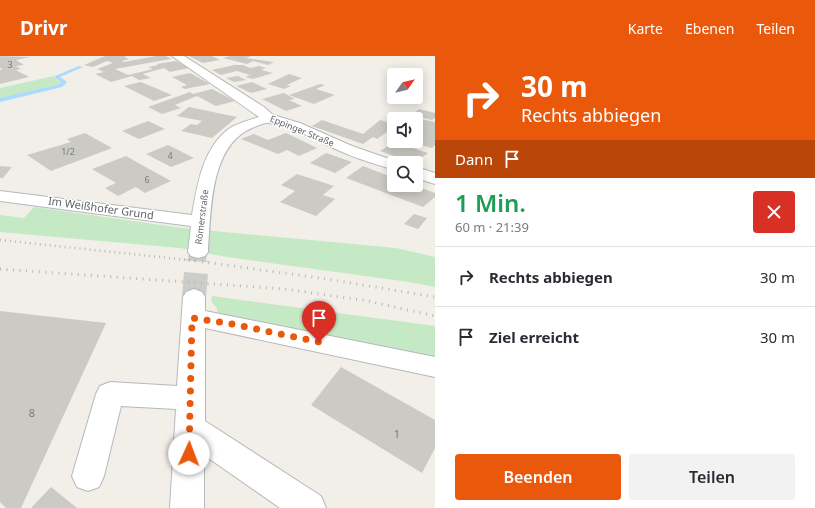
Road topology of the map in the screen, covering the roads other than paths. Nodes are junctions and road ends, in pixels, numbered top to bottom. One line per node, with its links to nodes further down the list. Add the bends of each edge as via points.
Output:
1 (177, 56): 2 (street, Eppinger Straße)
2 (268, 118): 3 (street, Eppinger Straße); 7 (street, Römerstraße, via 233,132 218,149 205,186)
3 (387, 163)
4 (423, 174): 5 (street)
5 (434, 178)
6 (9, 200): 7 (street, Im Weißhofer Grund)
7 (201, 222): 8 (street, Römerstraße)
8 (198, 252)
9 (435, 367): 10 (street, via 227,323 193,308)
10 (190, 413): 11 (street, via 110,394); 12 (street); 13 (street)
11 (88, 476)
12 (187, 508)
13 (309, 508)

